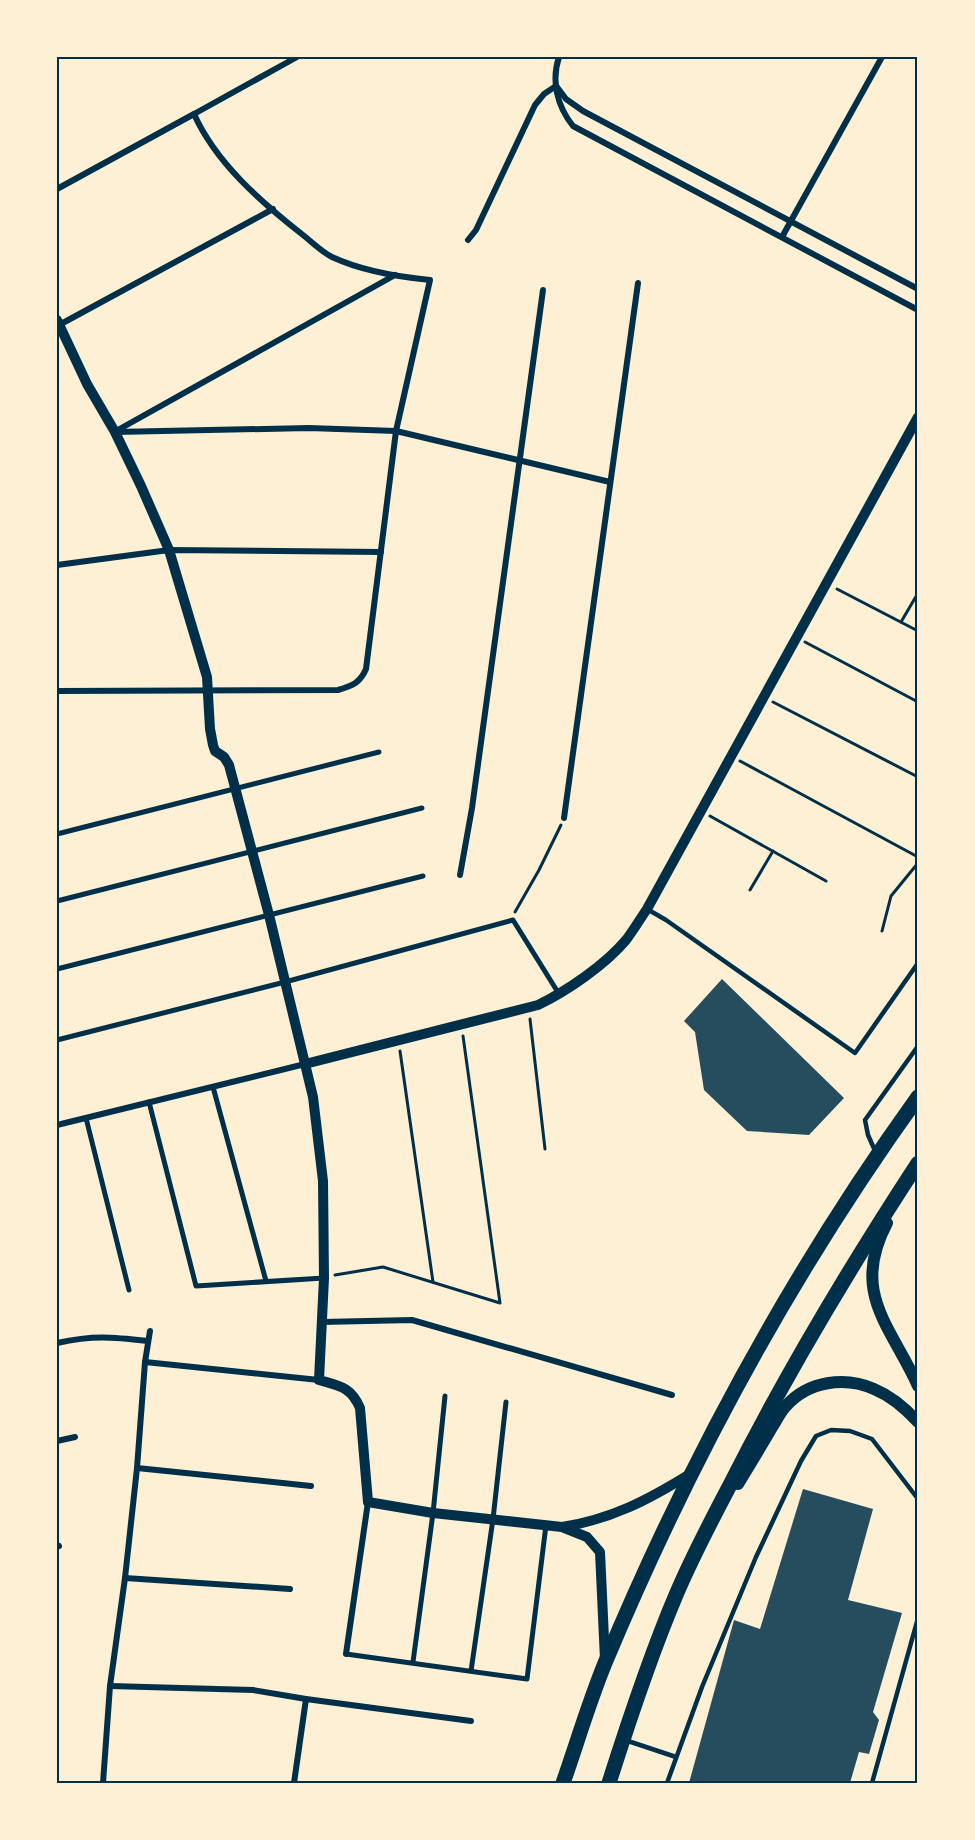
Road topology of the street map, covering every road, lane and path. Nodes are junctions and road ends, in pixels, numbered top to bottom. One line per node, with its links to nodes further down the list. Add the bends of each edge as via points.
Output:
1 (297, 57): 5 (street)
2 (559, 57): 4 (street)
3 (882, 57): 8 (street)
4 (556, 86): 8 (street, via 583,111); 9 (street, via 561,107 573,126); 10 (street, via 535,105)
5 (194, 114): 6 (street); 7 (street, via 220,158)
6 (57, 189)
7 (273, 209): 11 (street, via 331,257); 16 (street)
8 (790, 222): 9 (street); 13 (street)
9 (782, 237): 15 (street)
10 (468, 240)
11 (396, 275): 18 (street, via 430,280); 19 (street)
12 (638, 283): 21 (street)
13 (918, 289)
14 (543, 290): 20 (street)
15 (918, 310)
16 (58, 323): 19 (street)
17 (918, 417): 25 (street)
18 (396, 431): 19 (street, via 309,428); 20 (street); 23 (street)
19 (115, 432): 22 (street)
20 (519, 460): 21 (street); 46 (street)
21 (610, 482): 40 (street)
22 (170, 550): 23 (street); 24 (street); 31 (street)
23 (381, 552): 31 (street, via 366,669 361,680 338,690)
24 (57, 565)
25 (826, 583): 27 (path); 29 (street)
26 (918, 593): 27 (path)
27 (902, 622): 28 (path)
28 (918, 631)
29 (796, 638): 32 (street); 33 (path)
30 (57, 691): 31 (street)
31 (208, 692): 37 (street, via 213,746 228,761)
32 (764, 698): 35 (street); 36 (path)
33 (918, 702)
34 (379, 752): 37 (street)
35 (731, 756): 39 (street); 44 (path)
36 (918, 777)
37 (235, 788): 41 (street); 43 (street)
38 (422, 808): 43 (street)
39 (701, 811): 42 (path); 51 (street)
40 (564, 818): 53 (path)
41 (57, 834)
42 (773, 851): 48 (path); 49 (path)
43 (252, 852): 50 (street); 52 (street)
44 (918, 857)
45 (918, 863): 54 (path, via 891,896)
46 (460, 875)
47 (423, 876): 52 (street)
48 (826, 881)
49 (750, 890)
50 (57, 901)
51 (647, 909): 55 (lane, via 855,1053); 58 (street, via 625,941)
52 (269, 915): 56 (street); 57 (street)
53 (513, 920): 57 (street); 58 (street)
54 (882, 931)
55 (918, 963)
56 (57, 969)
57 (285, 982): 61 (street); 64 (street)
58 (559, 994): 59 (street)
59 (528, 1008): 60 (street); 70 (path)
60 (461, 1025): 62 (street); 75 (path, via 500,1303)
61 (57, 1040)
62 (399, 1041): 64 (street); 75 (path)
63 (918, 1046): 71 (lane, via 865,1120)
64 (305, 1064): 65 (street); 73 (street, via 323,1181)
65 (213, 1087): 67 (street); 74 (street)
66 (918, 1097): 71 (highway)
67 (149, 1102): 68 (street); 74 (street, via 196,1286)
68 (86, 1118): 69 (street); 76 (street)
69 (57, 1125)
70 (545, 1149)
71 (876, 1155): 91 (highway, via 739,1382)
72 (917, 1164): 83 (main road, via 880,1236 872,1276 873,1295 881,1318); 99 (highway, via 812,1334)
73 (324, 1278): 74 (street); 75 (path, via 383,1267); 77 (street)
74 (266, 1281)
75 (433, 1283)
76 (129, 1290)
77 (322, 1322): 82 (street); 84 (street, via 412,1320)
78 (150, 1331): 79 (street)
79 (148, 1341): 80 (street, via 87,1336); 81 (street)
80 (57, 1342)
81 (145, 1362): 82 (street); 90 (street)
82 (319, 1380): 94 (street, via 346,1388 360,1408)
83 (918, 1386)
84 (672, 1395)
85 (445, 1396): 95 (street)
86 (506, 1402): 96 (street)
87 (918, 1422): 99 (main road, via 892,1399 862,1385 831,1382 802,1392 785,1406)
88 (75, 1437): 89 (street)
89 (57, 1441)
90 (137, 1468): 92 (street); 100 (street)
91 (693, 1472): 98 (street, via 649,1499 588,1523); 105 (highway)
92 (311, 1485)
93 (918, 1499): 111 (lane, via 872,1439 850,1431 831,1430 816,1436 756,1557)
94 (368, 1502): 95 (street); 103 (street)
95 (433, 1513): 96 (street); 104 (street)
96 (493, 1519): 97 (street); 106 (street)
97 (546, 1525): 98 (street); 106 (street, via 527,1679)
98 (562, 1527): 105 (street, via 587,1537 600,1552)
99 (692, 1559): 110 (highway)
100 (125, 1578): 101 (street); 107 (street)
101 (290, 1589)
102 (918, 1618): 117 (lane)
103 (346, 1654): 104 (street)
104 (413, 1662): 106 (street)
105 (605, 1665): 114 (highway)
106 (471, 1671)
107 (110, 1686): 108 (street, via 253,1690); 112 (street)
108 (306, 1699): 109 (street); 113 (street)
109 (471, 1720)
110 (622, 1740): 111 (lane); 115 (highway)
111 (676, 1757): 116 (lane)
112 (103, 1783)
113 (294, 1783)
114 (563, 1783)
115 (609, 1783)
116 (667, 1783)
117 (872, 1783)

